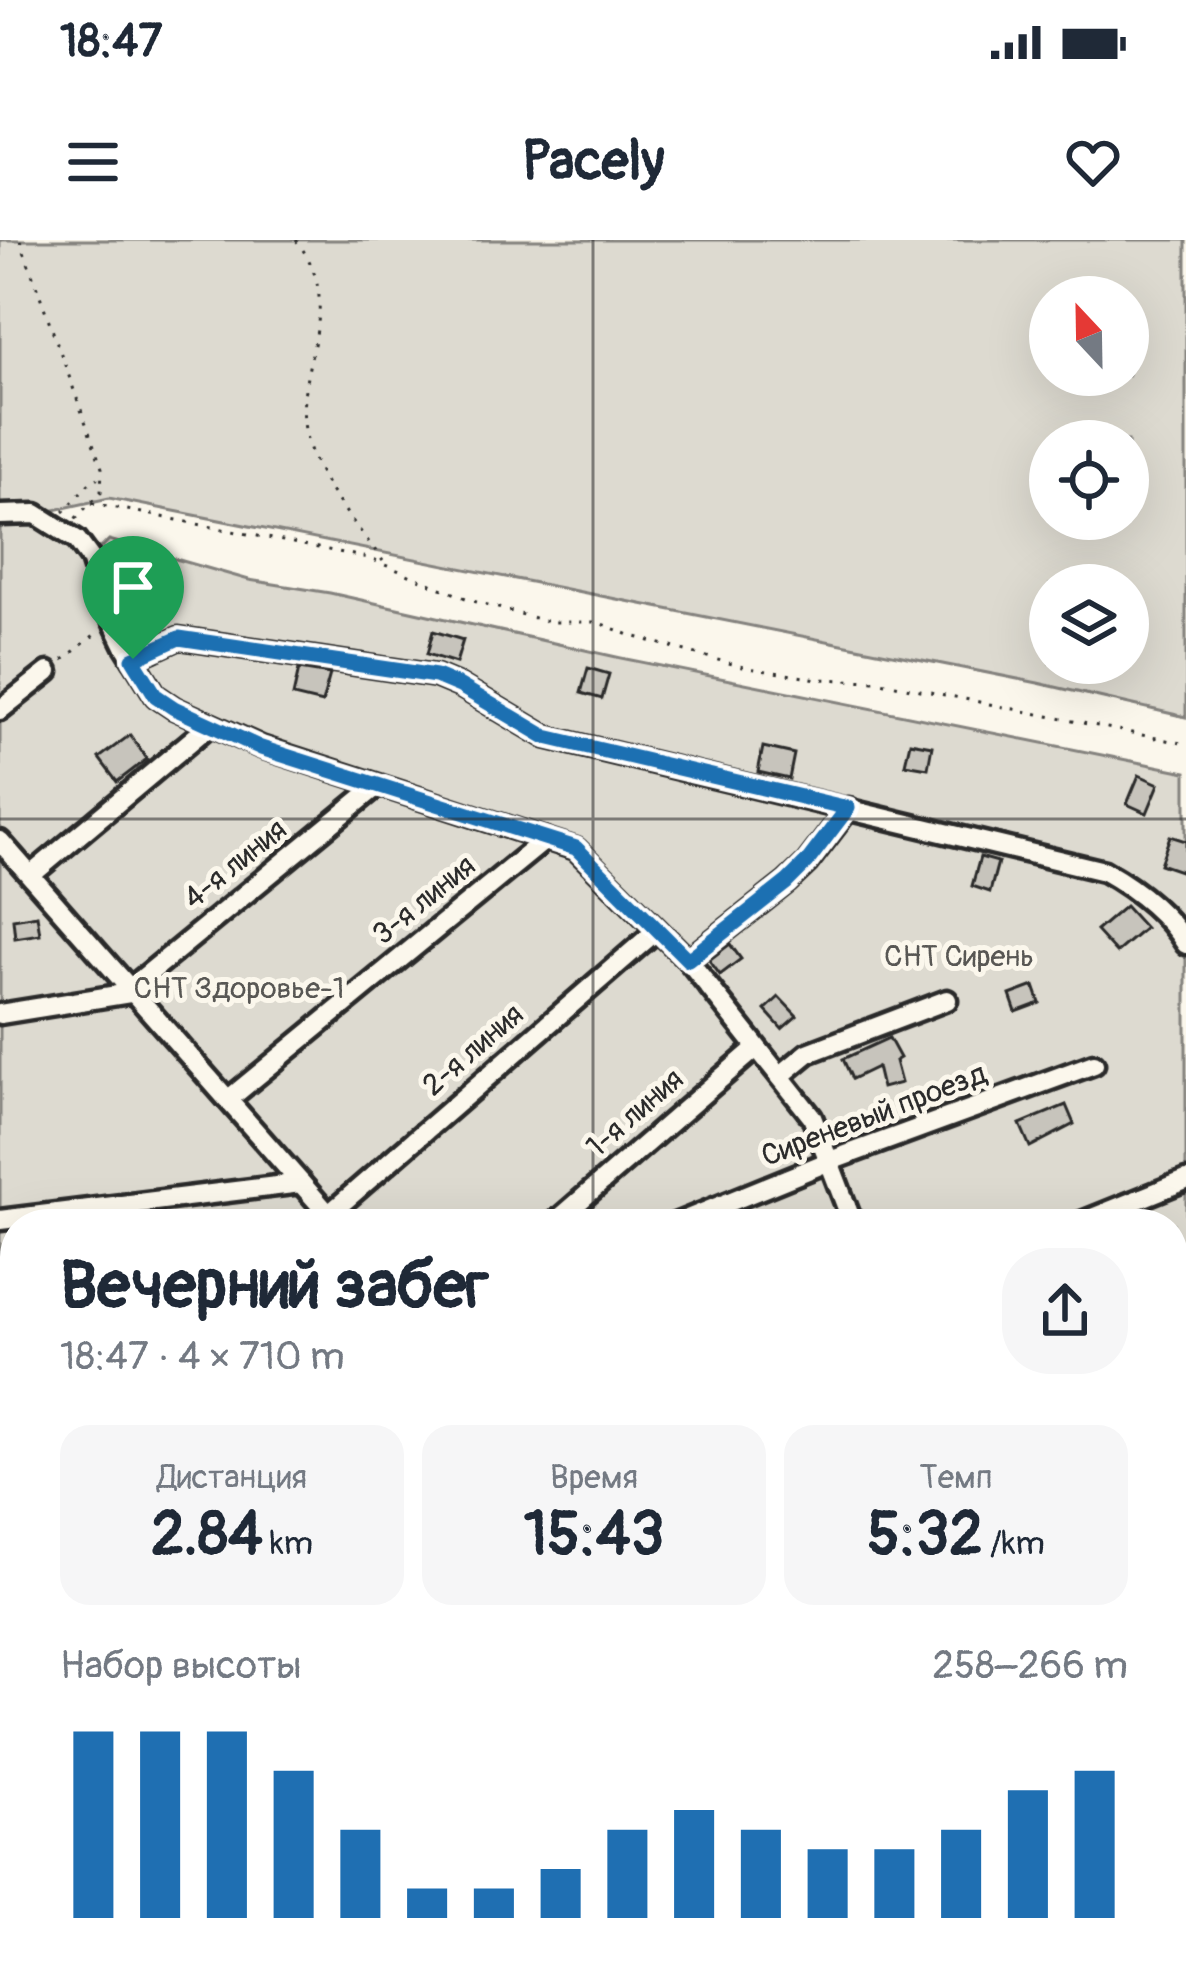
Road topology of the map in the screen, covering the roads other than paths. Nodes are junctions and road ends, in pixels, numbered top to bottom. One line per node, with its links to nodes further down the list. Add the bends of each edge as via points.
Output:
1 (0, 515): 2 (street, via 37,514 77,540)
2 (133, 659): 5 (street, via 156,696); 7 (street, via 179,638 415,671 460,686 546,737)
3 (48, 672): 4 (street)
4 (0, 710)
5 (211, 725): 6 (street); 10 (street)
6 (377, 786): 8 (street); 15 (street, 4-я линия)
7 (848, 808): 11 (street, via 1104,871); 14 (street, via 797,872)
8 (546, 839): 12 (street, via 576,848); 21 (street, 3-я линия)
9 (0, 841): 10 (street)
10 (31, 875): 15 (street)
11 (1180, 918): 13 (street)
12 (657, 930): 14 (street); 27 (street, 2-я линия)
13 (1186, 944)
14 (688, 960): 18 (street)
15 (134, 990): 17 (street); 21 (street)
16 (947, 1000): 20 (street, via 808,1053)
17 (0, 1013)
18 (756, 1048): 20 (street); 28 (street, 1-я линия)
19 (1094, 1064): 22 (street, Сиреневый проезд)
20 (780, 1076): 22 (street, via 812,1117)
21 (229, 1099): 24 (street)
22 (830, 1161): 29 (street, Сиреневый проезд); 30 (street)
23 (1186, 1180): 31 (street)
24 (301, 1183): 25 (street); 26 (street)
25 (89, 1209)
26 (323, 1209)
27 (345, 1209)
28 (570, 1209)
29 (712, 1209)
30 (848, 1209)
31 (1115, 1209)

